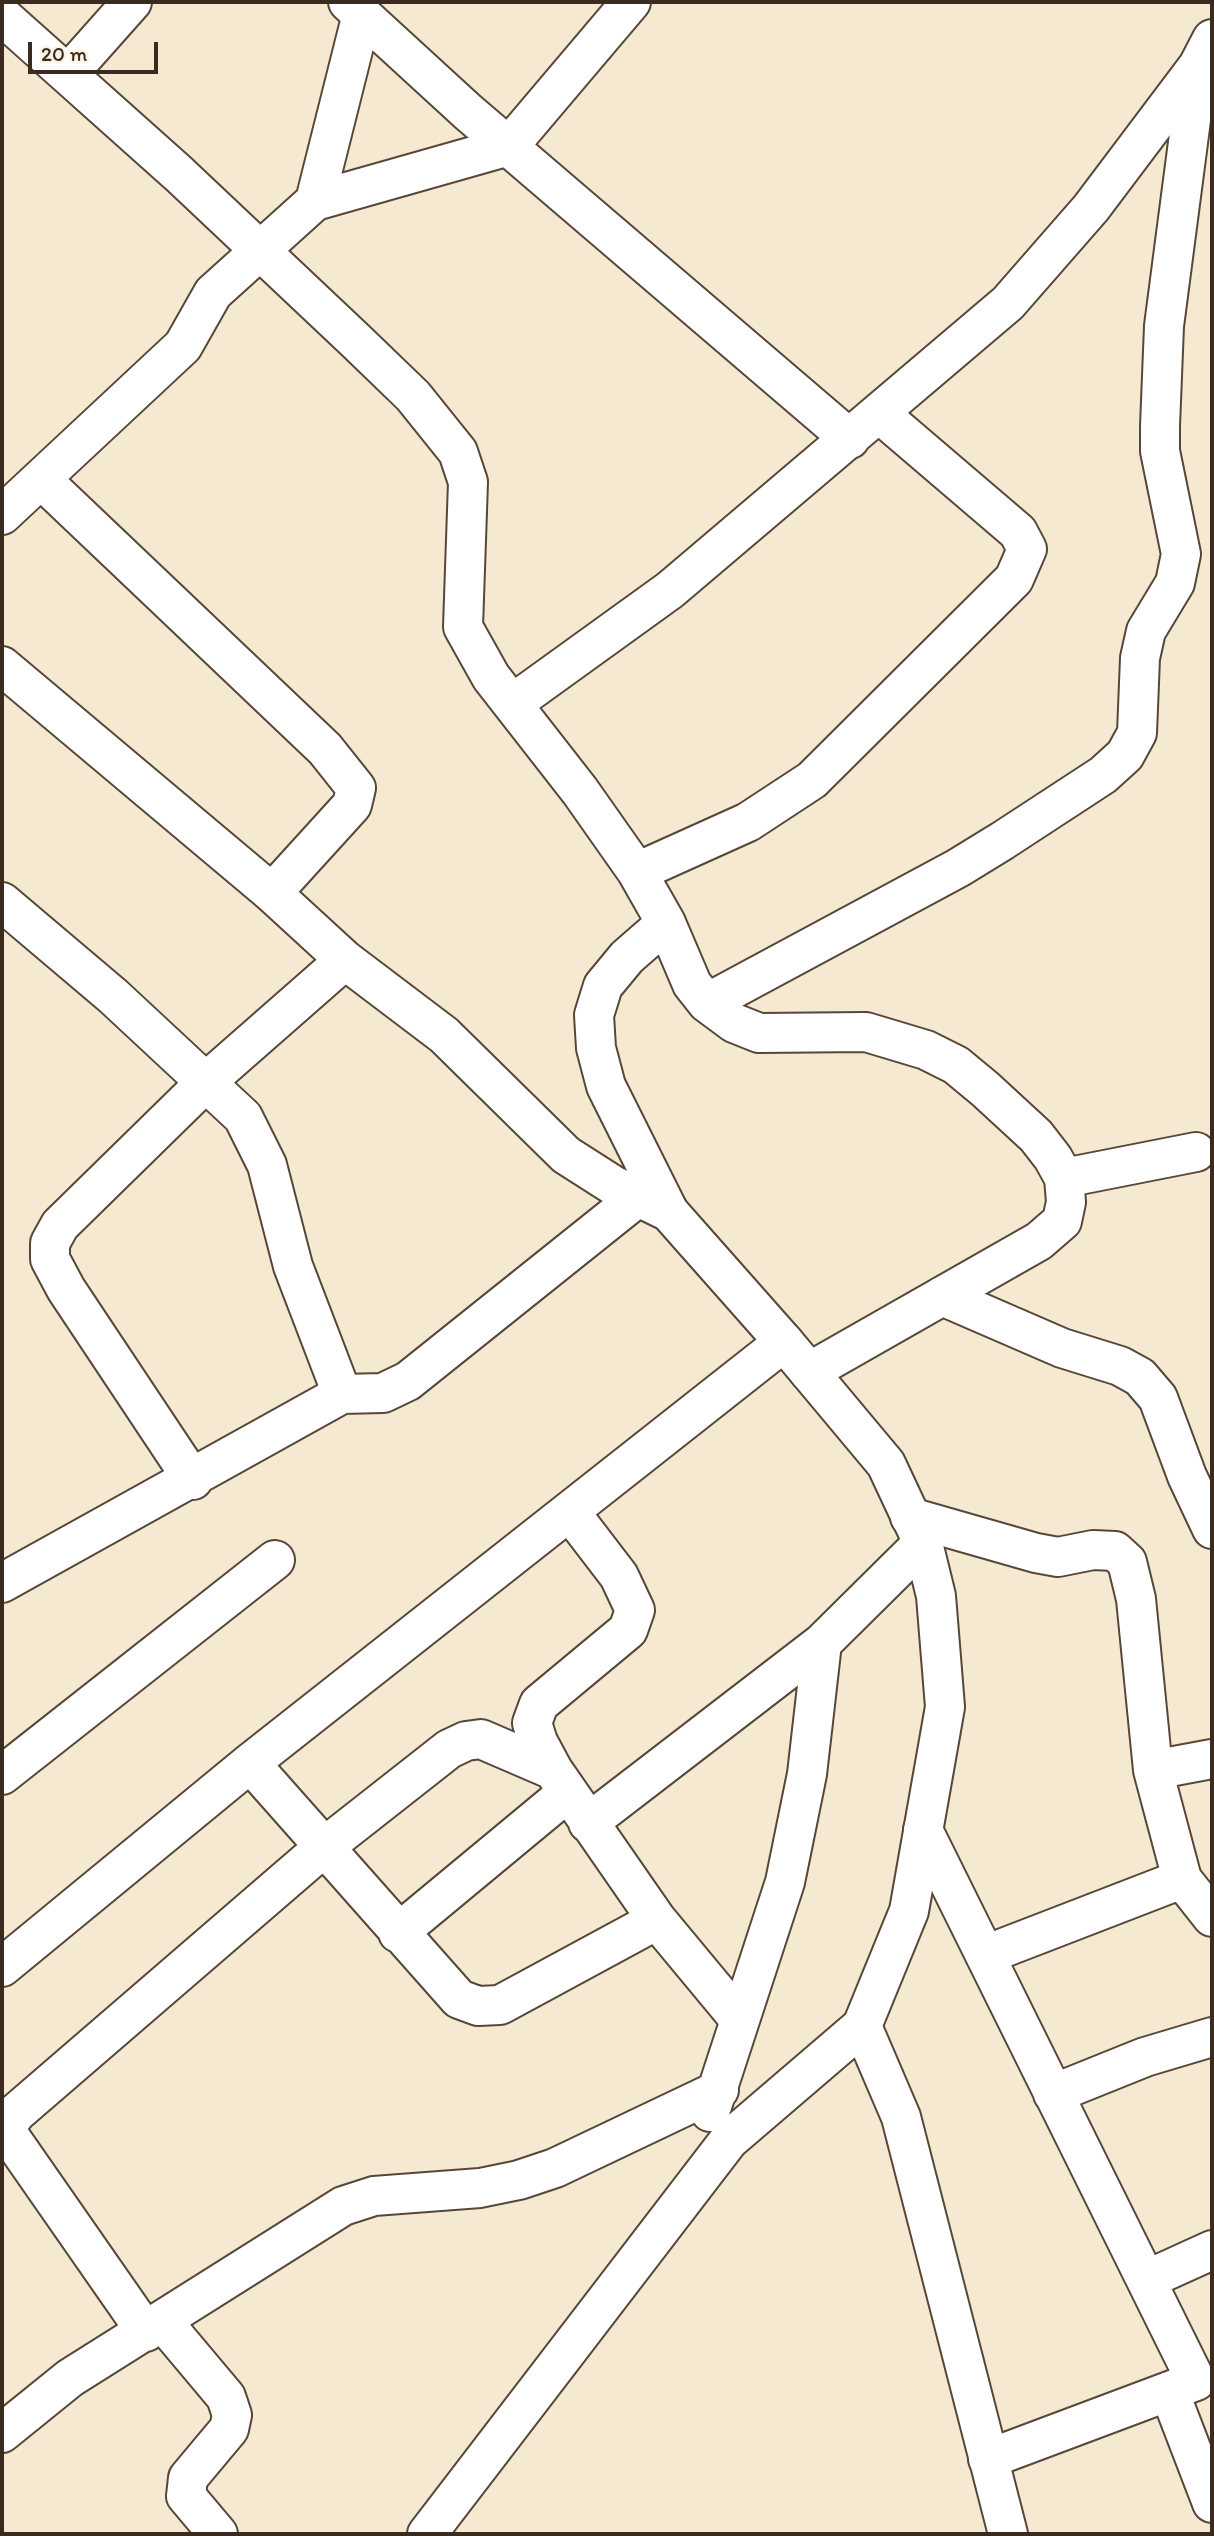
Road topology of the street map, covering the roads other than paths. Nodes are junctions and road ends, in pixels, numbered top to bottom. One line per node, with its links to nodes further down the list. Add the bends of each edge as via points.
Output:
1 (132, 2): 6 (street)
2 (631, 2): 7 (street)
3 (355, 8): 7 (street); 8 (street)
4 (2, 16): 6 (street)
5 (1205, 52): 10 (street, via 1091,208 1008,303); 21 (street, via 1164,326 1160,451 1181,554 1175,583 1146,631 1140,658 1137,733 1125,755 1103,775 991,848)
6 (68, 74): 9 (street)
7 (509, 146): 8 (street); 11 (street)
8 (315, 201): 9 (street)
9 (260, 251): 12 (street, via 213,293 183,346); 15 (street, via 413,397 458,452 468,482 463,627)
10 (880, 414): 11 (street); 16 (street, via 1018,532 1027,549 1014,579 813,780 748,822)
11 (850, 439): 15 (street, via 670,590)
12 (42, 480): 13 (street); 17 (street, via 325,749 356,788 352,805)
13 (2, 515)
14 (2, 666): 17 (street)
15 (512, 705): 16 (street)
16 (638, 872): 19 (street)
17 (272, 893): 20 (street)
18 (2, 902): 22 (street)
19 (666, 923): 21 (street, via 685,972); 25 (street, via 626,957 603,986 594,1015 596,1048 606,1086)
20 (345, 960): 22 (street); 25 (street, via 444,1035 566,1156)
21 (707, 1003): 24 (street, via 734,1023 759,1033 866,1032 926,1050 956,1065 1012,1113 1054,1158)
22 (206, 1082): 29 (street, via 243,1118 267,1165 293,1266); 30 (street, via 60,1225 50,1242 50,1259 66,1289)
23 (1196, 1152): 24 (street)
24 (1064, 1178): 26 (street, via 1062,1221 1039,1241)
25 (653, 1204): 27 (street); 29 (street, via 408,1381 383,1392)
26 (942, 1296): 28 (street); 32 (street, via 1140,1377 1158,1398)
27 (784, 1342): 28 (street); 31 (street)
28 (809, 1372): 33 (street, via 886,1464)
29 (342, 1394): 30 (street)
30 (193, 1480): 35 (street)
31 (570, 1512): 38 (street); 41 (street, via 620,1576 635,1610 628,1630 539,1704 532,1723)
32 (1212, 1529)
33 (917, 1530): 36 (street); 39 (street, via 1058,1557 1115,1551 1127,1562 1136,1599); 42 (street, via 936,1596 945,1707)
34 (275, 1560): 40 (street)
35 (2, 1583)
36 (822, 1643): 41 (street); 50 (street, via 796,1832 785,1882)
37 (1212, 1759): 39 (street)
38 (250, 1763): 43 (street); 49 (street)
39 (1153, 1770): 44 (street)
40 (2, 1775)
41 (570, 1795): 43 (street, via 502,1746 481,1739 466,1741 449,1749); 46 (street); 47 (street)
42 (923, 1830): 48 (street); 51 (street, via 909,1911)
43 (323, 1848): 47 (street); 55 (street)
44 (1182, 1879): 45 (street); 48 (street)
45 (1212, 1917)
46 (657, 1920): 47 (street, via 499,2005 489,2006 458,1999); 50 (street)
47 (398, 1933)
48 (985, 1955): 54 (street)
49 (2, 1967)
50 (740, 2021): 53 (street)
51 (862, 2026): 56 (street, via 729,2140); 62 (street, via 901,2117)
52 (1212, 2038): 54 (street, via 1144,2057)
53 (719, 2090): 56 (street); 59 (street, via 555,2168 519,2180 480,2188 374,2196 343,2206)
54 (1053, 2094): 58 (street)
55 (6, 2115): 59 (street)
56 (673, 2213): 65 (street)
57 (1212, 2250): 58 (street)
58 (1146, 2280): 60 (street)
59 (154, 2327): 61 (street, via 70,2378); 64 (street, via 226,2397 232,2415 229,2429 188,2478 186,2496)
60 (1192, 2387): 62 (street); 63 (street)
61 (2, 2433)
62 (988, 2459): 66 (street)
63 (1212, 2502)
64 (218, 2534)
65 (427, 2534)
66 (1009, 2534)

